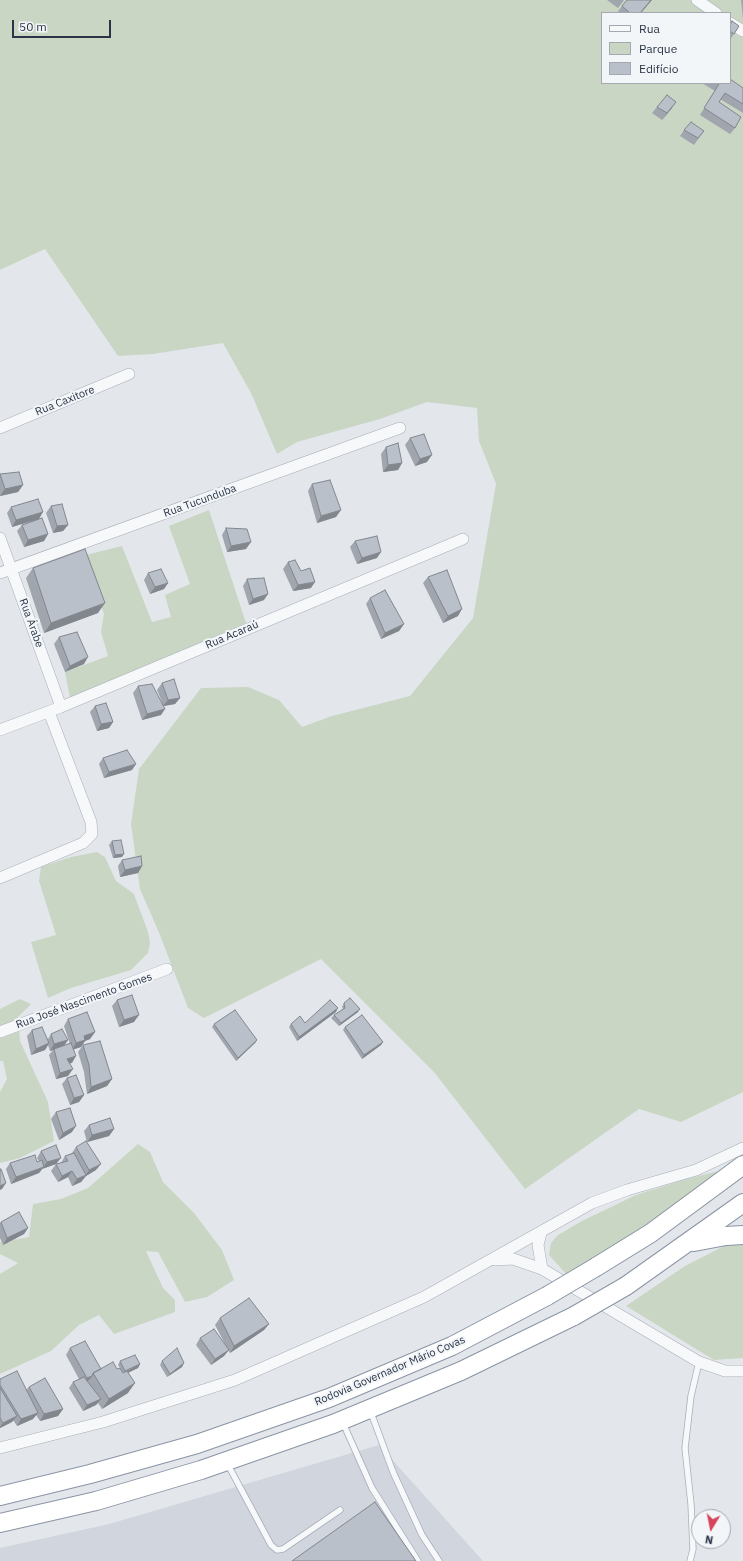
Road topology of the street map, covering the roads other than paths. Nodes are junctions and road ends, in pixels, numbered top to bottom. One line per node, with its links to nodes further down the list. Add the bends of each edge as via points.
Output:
1 (697, 0): 2 (street)
2 (715, 12)
3 (731, 24): 4 (street)
4 (743, 32)
5 (129, 374): 6 (street, Rua Caxitore)
6 (0, 428)
7 (400, 428): 10 (street, Rua Tucunduba)
8 (0, 538): 10 (street, Rua Árabe)
9 (464, 539): 12 (street, Rua Acaraú)
10 (11, 569): 11 (street, Rua Tucunduba); 12 (street, Rua Árabe)
11 (0, 573)
12 (61, 707): 13 (street, Rua Acaraú)
13 (48, 712): 14 (street, Rua Acaraú); 15 (street, via 91,822 92,834 83,843)
14 (0, 730)
15 (0, 878)
16 (167, 969): 17 (street, Rua José Nascimento Gomes)
17 (0, 1032)
18 (743, 1148): 21 (street, via 696,1170 592,1203)
19 (743, 1165): 32 (highway, Rodovia Governador Mário Covas, bridge, via 651,1233 596,1268 452,1346 329,1398 197,1444)
20 (743, 1203): 23 (highway)
21 (541, 1233): 24 (street); 25 (street, via 538,1245)
22 (743, 1235): 23 (highway)
23 (687, 1244): 28 (highway, bridge, via 626,1286 574,1316 461,1371)
24 (491, 1260): 25 (street, via 513,1259); 30 (street, via 424,1297 235,1380 103,1422)
25 (542, 1270): 26 (street)
26 (699, 1362): 27 (street, via 725,1372); 39 (lane, via 691,1396 685,1448 693,1549)
27 (743, 1371)
28 (370, 1410): 29 (highway); 38 (lane, via 393,1472 422,1535)
29 (342, 1421): 31 (highway); 37 (lane, via 372,1488)
30 (0, 1448)
31 (226, 1461): 33 (lane, via 271,1545 277,1550); 34 (highway, via 96,1501)
32 (0, 1496)
33 (340, 1510)
34 (30, 1516): 35 (highway); 36 (street)
35 (0, 1523)
36 (0, 1533)
37 (418, 1561)
38 (439, 1561)
39 (690, 1561)

